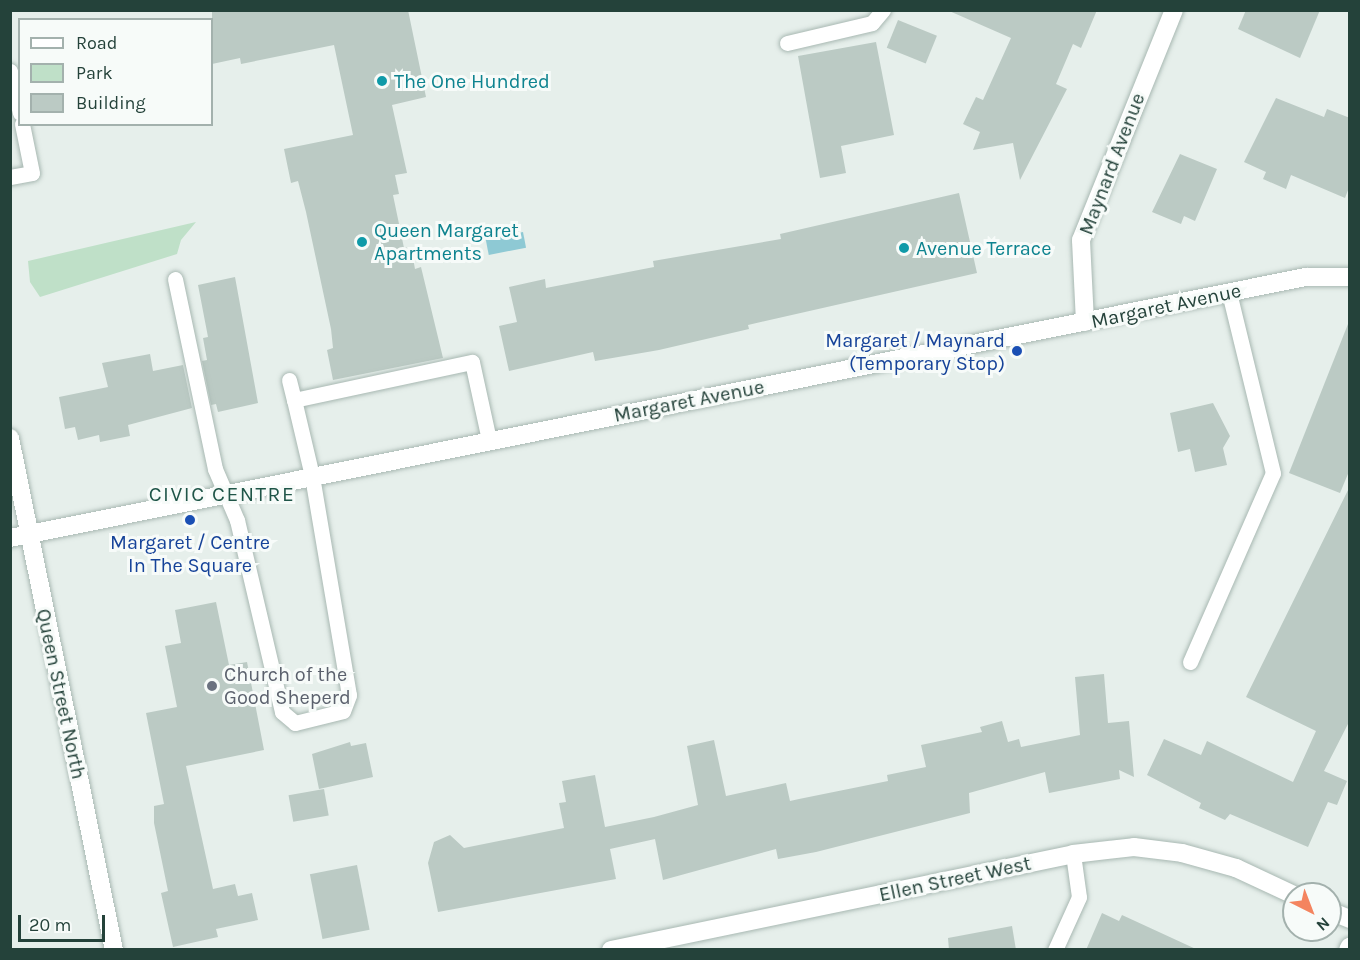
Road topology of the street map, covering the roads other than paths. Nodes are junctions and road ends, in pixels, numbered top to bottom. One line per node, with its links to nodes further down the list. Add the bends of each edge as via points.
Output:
1 (883, 10): 3 (lane, via 872,23)
2 (1174, 10): 11 (street, Maynard Avenue, via 1087,222 1080,270)
3 (787, 43)
4 (10, 71): 5 (lane)
5 (18, 105)
6 (22, 126): 7 (lane, via 32,173)
7 (10, 177)
8 (1350, 277): 10 (street, Margaret Avenue, via 1306,277)
9 (175, 279): 17 (lane, via 215,469)
10 (1229, 292): 11 (street, Margaret Avenue); 20 (lane, via 1273,473)
11 (1085, 322): 15 (street, Margaret Avenue)
12 (289, 380): 13 (lane)
13 (294, 400): 15 (lane, via 472,363); 16 (lane)
14 (10, 438): 18 (street, Queen Street North)
15 (489, 440): 16 (street, Margaret Avenue)
16 (312, 476): 17 (street, Margaret Avenue); 17 (lane, via 350,695 343,711 296,723 282,712)
17 (228, 495): 18 (street, Margaret Avenue)
18 (30, 534): 19 (street, Margaret Avenue); 23 (street, Queen Street North)
19 (10, 538)
20 (1190, 662)
21 (1073, 854): 22 (street, Ellen Street West, via 1134,847 1182,853 1236,868); 24 (street, Ellen Street West); 25 (lane, via 1078,897)
22 (1282, 889)
23 (114, 950)
24 (611, 950)
25 (1055, 950)

